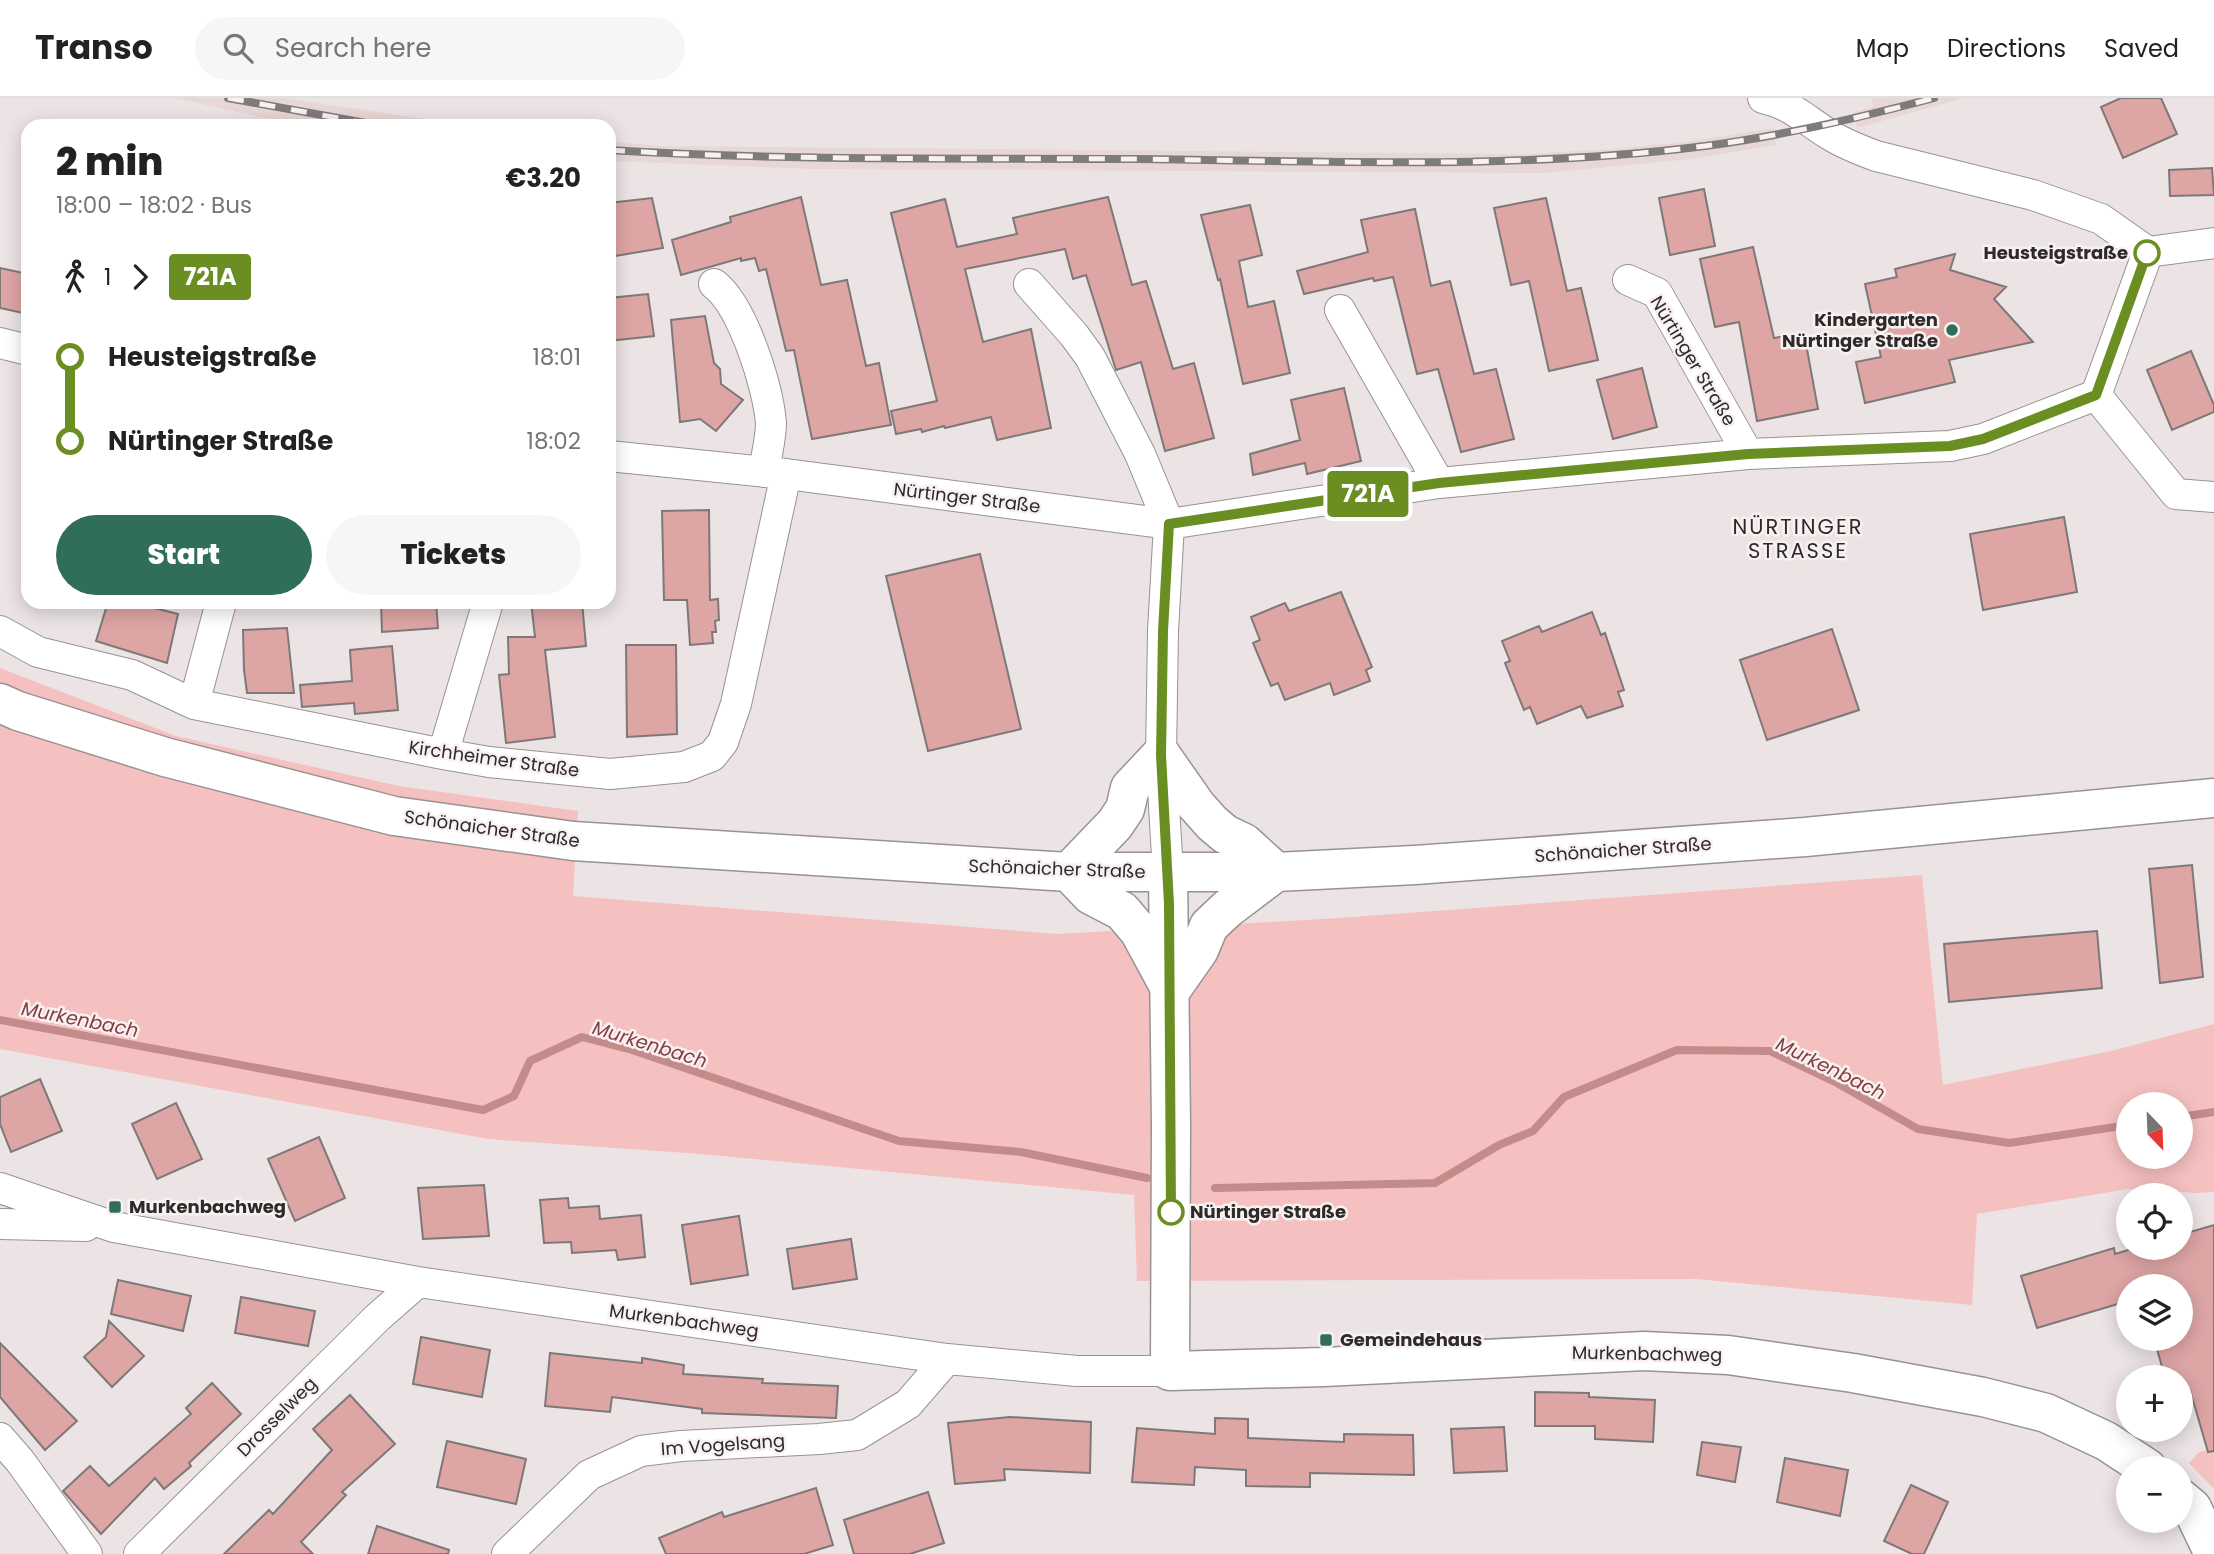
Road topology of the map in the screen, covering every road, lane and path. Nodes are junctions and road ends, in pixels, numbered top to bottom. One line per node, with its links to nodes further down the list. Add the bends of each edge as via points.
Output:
1 (1763, 98): 3 (street, via 1790,107 1829,135 1876,156 2033,195 2101,219)
2 (2214, 243): 3 (street)
3 (2147, 252): 10 (street)
4 (1628, 280): 11 (street, Nürtinger Straße, via 1657,293)
5 (714, 284): 13 (street, via 740,318 762,379)
6 (1029, 284): 16 (street, via 1090,357 1140,454)
7 (1340, 310): 14 (street)
8 (0, 343): 9 (street)
9 (21, 349)
10 (2096, 395): 11 (street, Nürtinger Straße, via 1983,439 1950,446); 15 (street, via 2176,494)
11 (1748, 454): 14 (street, Nürtinger Straße)
12 (616, 457): 13 (street, Nürtinger Straße)
13 (775, 473): 16 (street, Nürtinger Straße); 22 (street, Kirchheimer Straße, via 736,704 723,742 712,756 684,767 610,774)
14 (1439, 483): 16 (street, Nürtinger Straße)
15 (2214, 497)
16 (1169, 524): 23 (street)
17 (219, 609): 21 (street)
18 (486, 609): 22 (street)
19 (0, 631): 21 (street, Kirchheimer Straße, via 38,652 132,675)
20 (0, 703): 25 (main road, Schönaicher Straße, via 165,757 394,816 573,841)
21 (194, 704): 22 (street, Kirchheimer Straße)
22 (443, 754)
23 (1161, 755): 25 (main road, via 1130,788 1115,824); 26 (main road, via 1212,823 1244,843); 27 (street)
24 (2214, 798): 26 (main road, Schönaicher Straße, via 1805,837)
25 (1069, 872): 27 (main road, Schönaicher Straße); 28 (main road, via 1091,895 1122,911 1139,931)
26 (1276, 872): 27 (main road, Schönaicher Straße); 28 (main road, via 1209,926 1199,950)
27 (1168, 873): 28 (main road)
28 (1171, 990): 34 (main road)
29 (0, 1188): 31 (street, Murkenbachweg)
30 (0, 1224): 31 (street)
31 (114, 1227): 32 (street, Murkenbachweg)
32 (418, 1282): 33 (street, Murkenbachweg); 39 (street, Drosselweg)
33 (947, 1359): 34 (street, Murkenbachweg, via 1077,1371); 40 (street, Im Vogelsang, via 908,1404 857,1435 641,1451 589,1475)
34 (1170, 1371): 36 (main road, Murkenbachweg, via 1644,1351 1728,1355 1983,1397 2046,1413)
35 (0, 1438): 38 (street)
36 (2129, 1456)
37 (2193, 1510): 41 (main road)
38 (87, 1554)
39 (139, 1554)
40 (507, 1554)
41 (2214, 1554)

